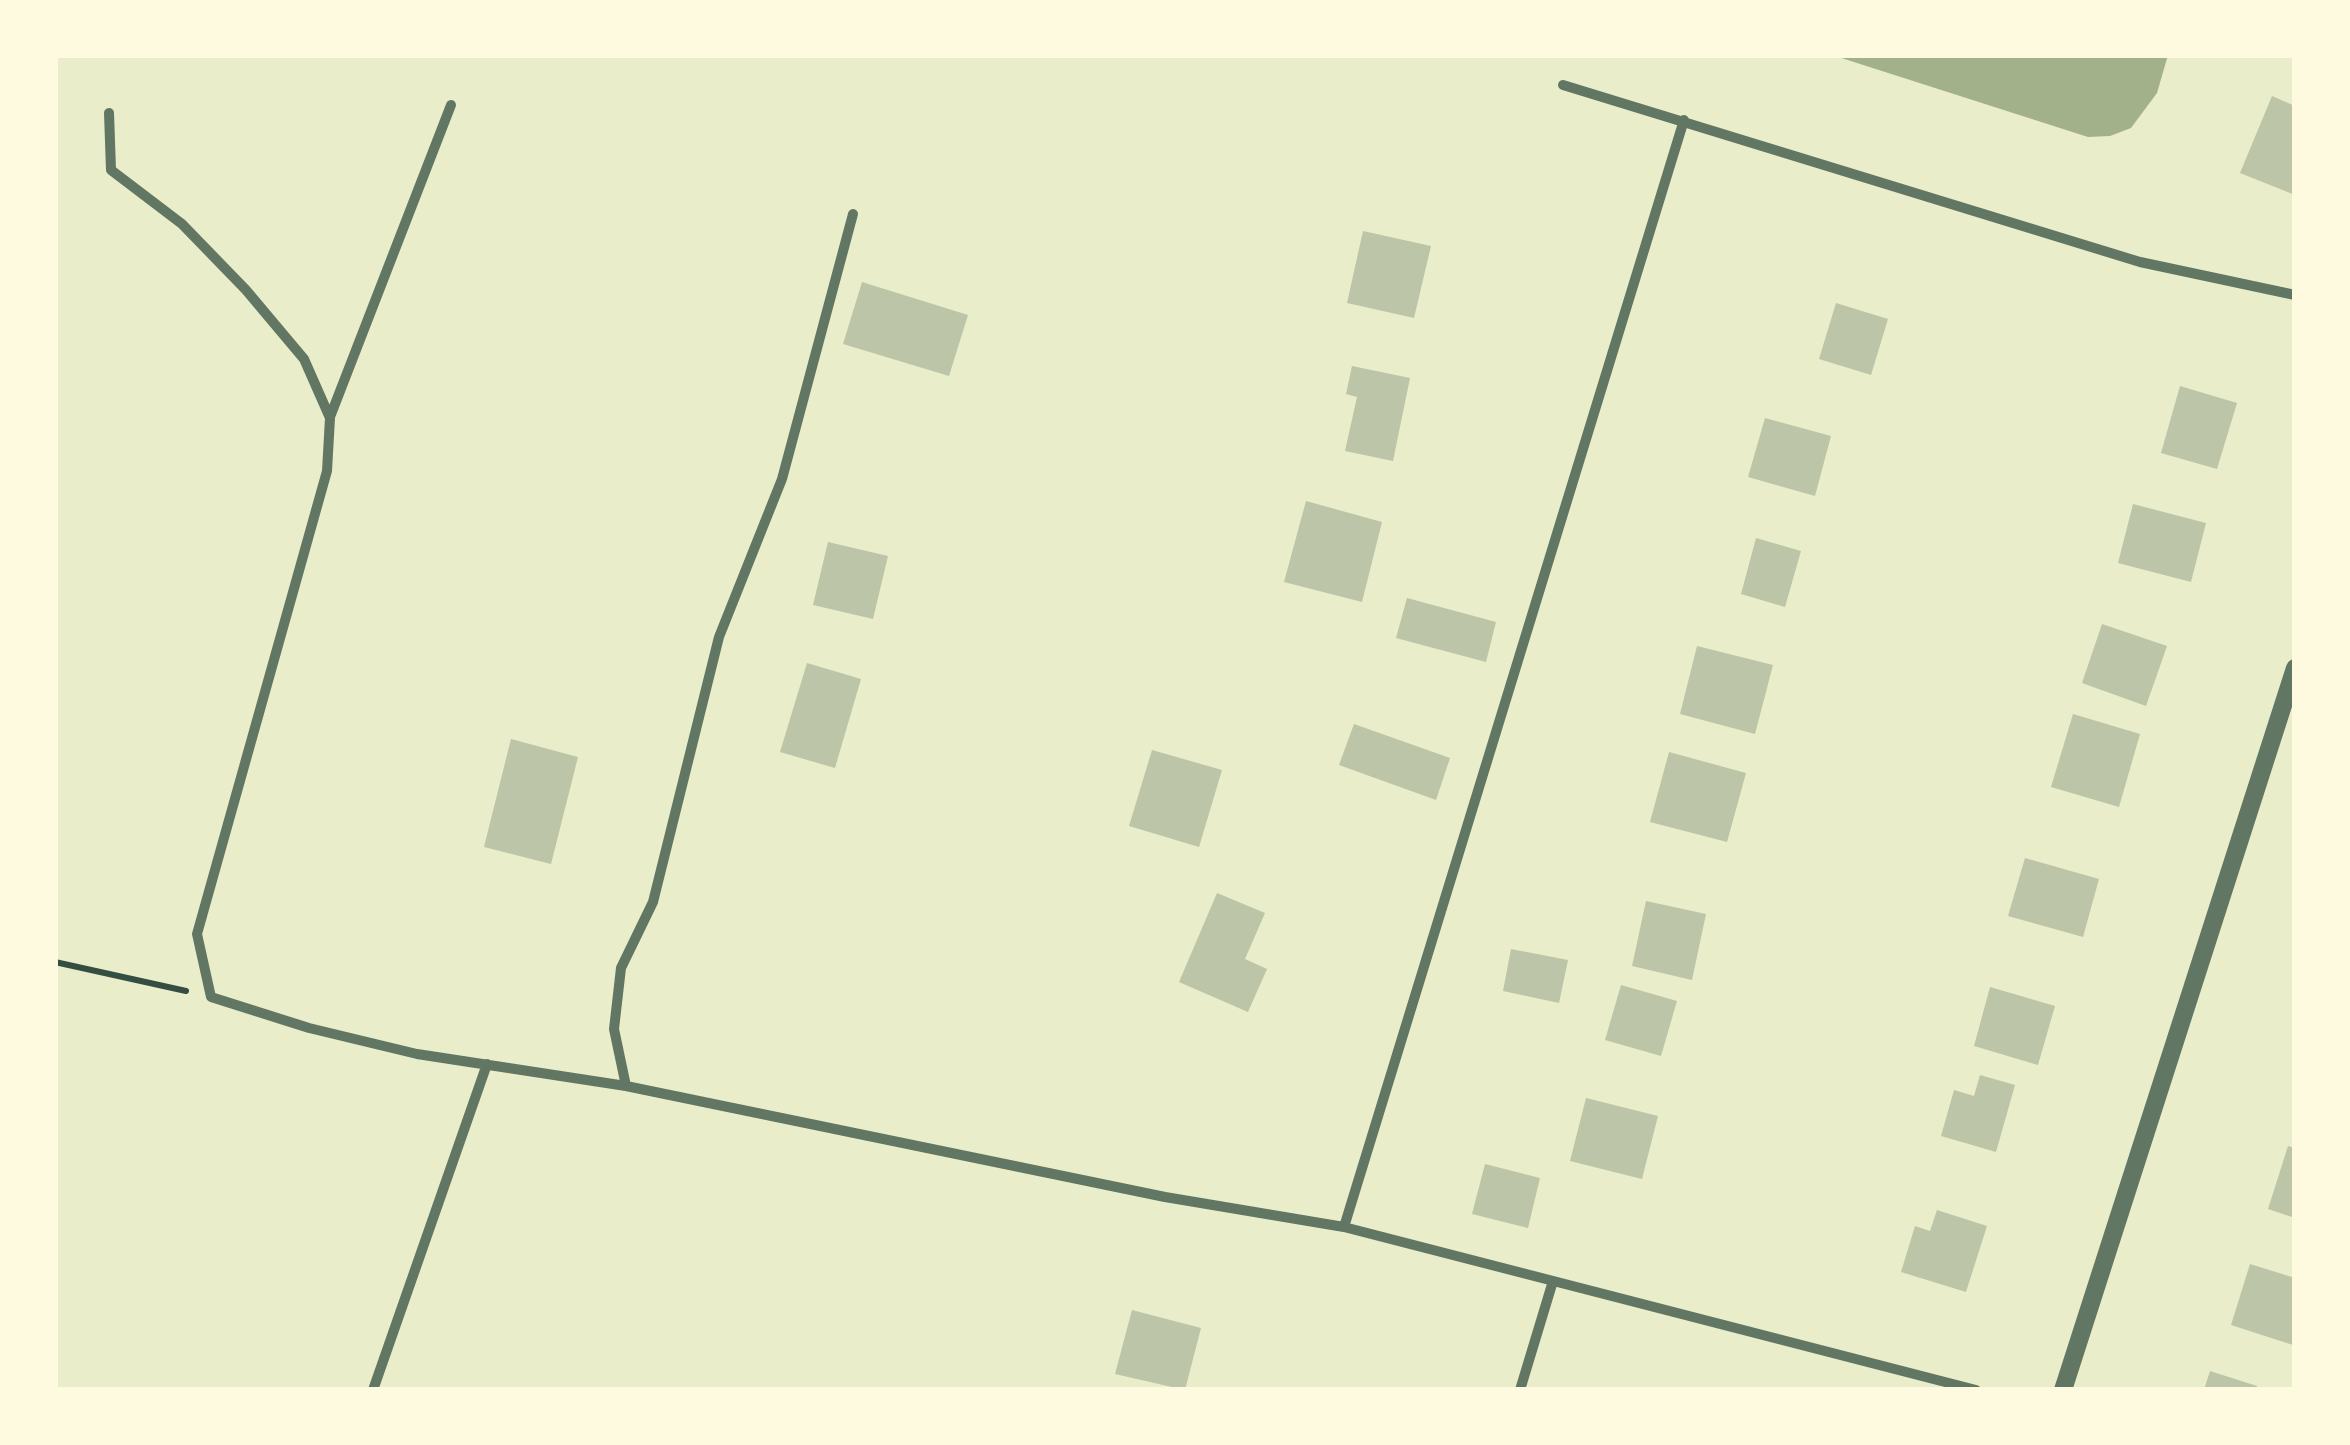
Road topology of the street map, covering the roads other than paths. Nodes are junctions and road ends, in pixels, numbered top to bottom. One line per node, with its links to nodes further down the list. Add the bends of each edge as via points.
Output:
1 (1563, 85): 4 (street)
2 (452, 105): 7 (street)
3 (110, 112): 7 (street, via 112,170 182,224 246,290 304,359)
4 (1684, 120): 6 (street, via 2140,262); 11 (street)
5 (853, 214): 10 (street, via 782,479 719,637 652,902 621,968 614,1029)
6 (2295, 295)
7 (330, 418): 9 (street, via 326,471 197,934 211,997 308,1028)
8 (2295, 668): 16 (street)
9 (487, 1064): 10 (street); 13 (street)
10 (626, 1086): 11 (street)
11 (1344, 1226): 12 (street)
12 (1553, 1280): 14 (street); 15 (street)
13 (373, 1390)
14 (1520, 1390)
15 (1976, 1390)
16 (2063, 1390)

